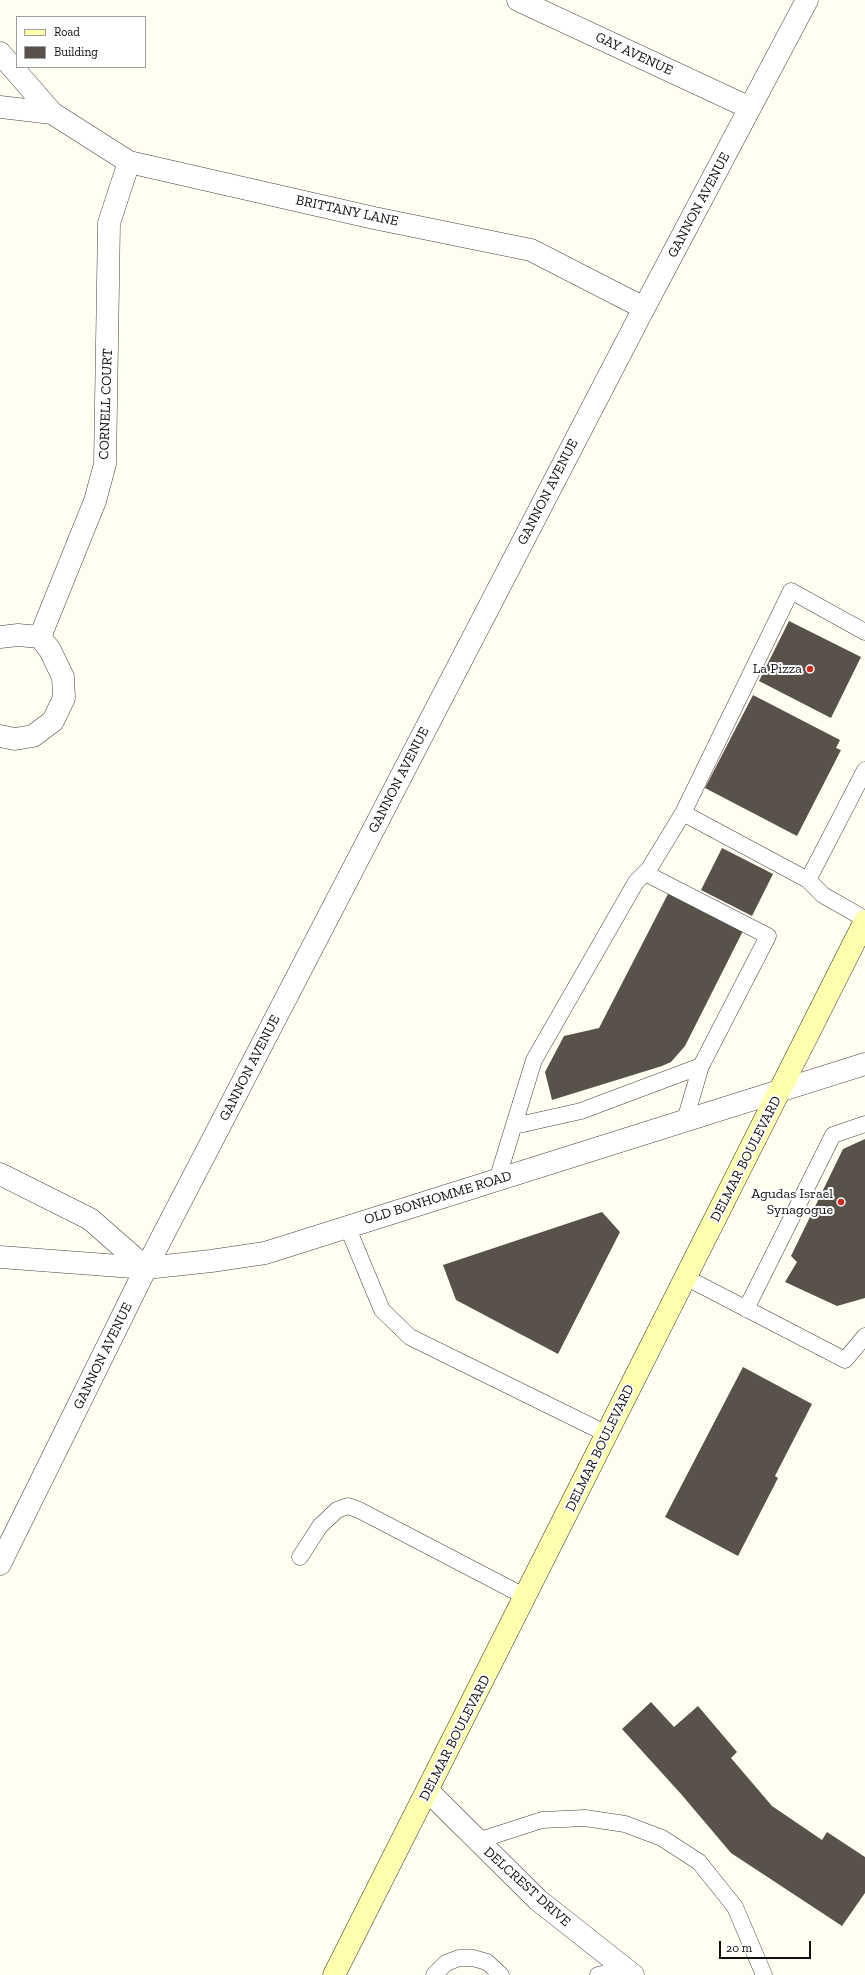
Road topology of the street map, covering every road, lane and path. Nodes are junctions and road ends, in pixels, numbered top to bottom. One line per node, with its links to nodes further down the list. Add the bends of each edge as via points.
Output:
1 (518, 0): 5 (street, GAY AVENUE)
2 (807, 0): 5 (street, GANNON AVENUE)
3 (0, 53): 6 (street, BRITTANY LANE)
4 (0, 107): 6 (street, BRITTANY LANE)
5 (750, 108): 8 (street, GANNON AVENUE)
6 (52, 113): 7 (street, BRITTANY LANE)
7 (129, 162): 8 (street, BRITTANY LANE, via 374,218 531,250); 10 (street, CORNELL COURT, via 110,223 105,464 95,501)
8 (644, 308): 28 (street, GANNON AVENUE)
9 (865, 632): 14 (lane, via 791,591)
10 (40, 636): 11 (street); 12 (street, via 63,677 64,698 53,721 33,736 15,739)
11 (0, 637)
12 (0, 736)
13 (865, 770): 16 (lane)
14 (683, 813): 15 (lane); 16 (lane)
15 (645, 873): 19 (lane, via 768,936); 23 (lane, via 636,882 534,1060)
16 (808, 880): 17 (lane, via 823,895)
17 (865, 920): 20 (main road, DELMAR BOULEVARD)
18 (865, 1064): 20 (street, OLD BONHOMME ROAD)
19 (701, 1066): 21 (lane); 23 (lane, via 581,1111)
20 (782, 1090): 21 (street, OLD BONHOMME ROAD); 29 (main road, DELMAR BOULEVARD)
21 (685, 1120): 25 (street, OLD BONHOMME ROAD)
22 (865, 1124): 30 (lane, via 833,1135)
23 (514, 1126): 25 (lane)
24 (0, 1174): 28 (street, via 90,1219)
25 (497, 1180): 26 (street, OLD BONHOMME ROAD)
26 (348, 1226): 28 (street, OLD BONHOMME ROAD, via 265,1253); 32 (lane, via 382,1310 410,1337)
27 (0, 1256): 28 (street, OLD BONHOMME ROAD)
28 (146, 1268): 34 (street, GANNON AVENUE)
29 (685, 1277): 30 (lane); 32 (main road, DELMAR BOULEVARD)
30 (746, 1309): 31 (lane, via 845,1360)
31 (865, 1336)
32 (607, 1434): 35 (main road, DELMAR BOULEVARD)
33 (300, 1557): 35 (lane, via 320,1526 337,1510 348,1506)
34 (0, 1564)
35 (526, 1597): 36 (main road, DELMAR BOULEVARD)
36 (428, 1791): 37 (street, DELCREST DRIVE); 39 (main road, DELMAR BOULEVARD)
37 (477, 1841): 38 (street, DELCREST DRIVE, via 538,1900); 43 (lane, via 542,1820 586,1818 625,1824 662,1838 699,1862 735,1907)
38 (629, 1972): 42 (lane)
39 (334, 1975)
40 (434, 1975): 41 (lane, via 446,1963 459,1958 473,1958 487,1962)
41 (501, 1975)
42 (598, 1975)
43 (764, 1975)

